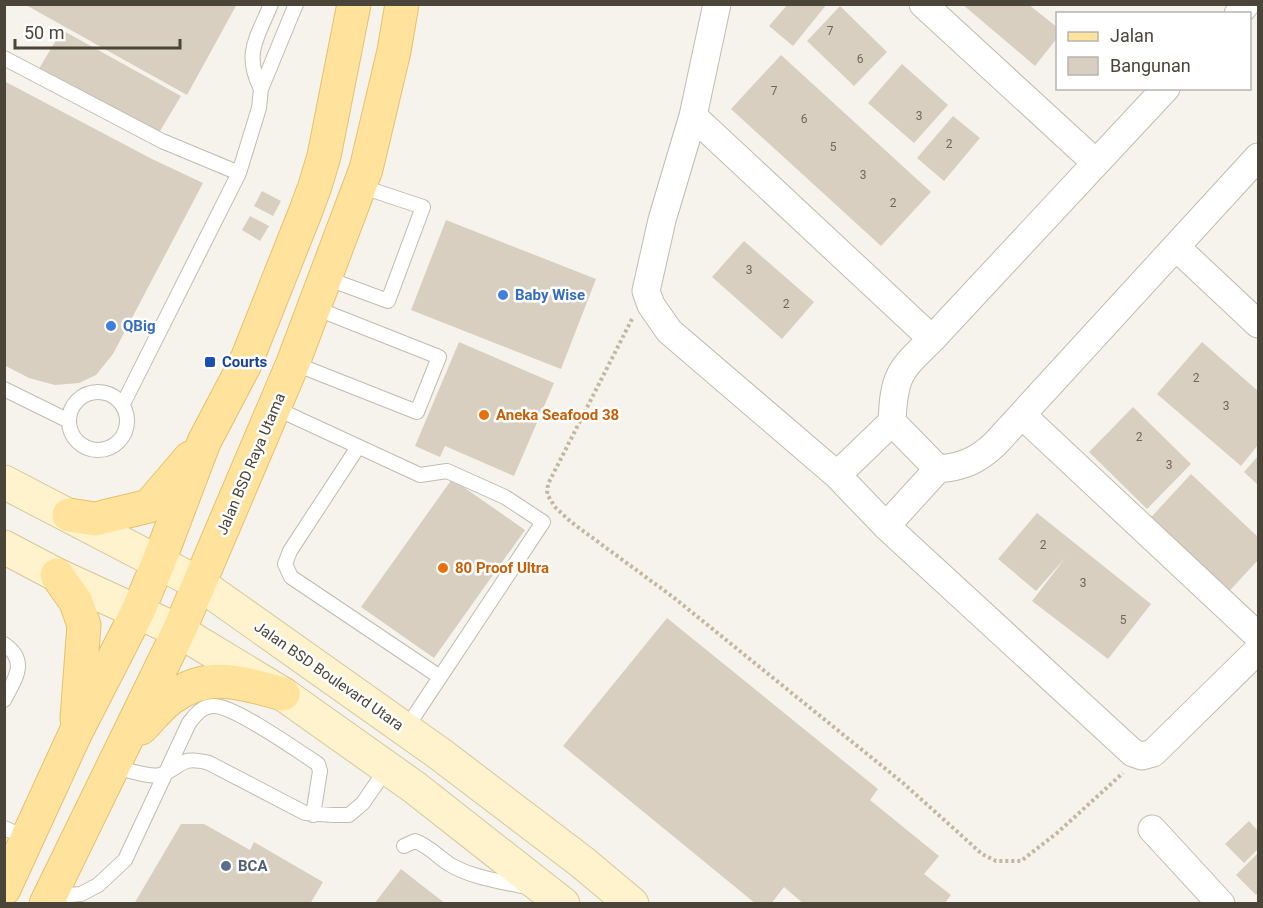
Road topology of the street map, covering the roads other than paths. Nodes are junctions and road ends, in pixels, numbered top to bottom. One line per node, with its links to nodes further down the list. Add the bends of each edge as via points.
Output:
1 (271, 4): 8 (lane, via 251,60)
2 (296, 4): 8 (lane)
3 (354, 4): 26 (main road, via 315,186 245,364)
4 (402, 4): 14 (main road, Jalan BSD Raya Utama)
5 (717, 4): 10 (street)
6 (923, 4): 12 (street)
7 (4, 58): 13 (lane, via 162,141)
8 (261, 89): 13 (lane)
9 (1165, 90): 12 (street)
10 (693, 116): 18 (street); 29 (street, via 646,291 651,305 669,330)
11 (1258, 157): 15 (street)
12 (1096, 162): 18 (street)
13 (239, 173): 21 (lane)
14 (360, 186): 16 (main road, Jalan BSD Raya Utama); 16 (lane, via 423,207 388,301)
15 (1176, 247): 17 (street); 23 (street)
16 (320, 293): 19 (main road, Jalan BSD Raya Utama); 19 (lane, via 439,357 417,412)
17 (1258, 324)
18 (932, 339): 25 (street, via 900,373 893,395)
19 (293, 363): 22 (main road, Jalan BSD Raya Utama)
20 (4, 389): 24 (lane)
21 (123, 404): 24 (lane, via 108,393 89,392 74,403); 24 (lane, via 128,422 122,440 106,450 87,450 73,438)
22 (275, 408): 27 (lane); 36 (main road, Jalan BSD Raya Utama)
23 (1022, 415): 28 (street, via 982,456 958,467); 39 (street)
24 (67, 420)
25 (892, 422): 28 (street); 29 (street)
26 (204, 442): 31 (main road, via 149,506 95,519); 34 (main road)
27 (358, 447): 42 (lane, via 285,564 291,577); 42 (lane, via 420,475 447,471 505,497 543,522)
28 (938, 469): 32 (street)
29 (837, 475): 32 (street)
30 (4, 482): 31 (main road, Jalan BSD Boulevard Utara)
31 (69, 515): 34 (main road, Jalan BSD Boulevard Utara)
32 (886, 526): 41 (street, via 1133,753 1154,753)
33 (4, 547): 35 (main road)
34 (159, 561): 36 (main road, Jalan BSD Boulevard Utara); 37 (main road)
35 (57, 575): 37 (main road); 46 (main road, via 75,602 84,625)
36 (200, 584): 38 (main road, Jalan BSD Raya Utama); 45 (main road, Jalan BSD Boulevard Utara)
37 (138, 611): 38 (main road); 46 (main road)
38 (179, 631): 43 (main road); 47 (main road, Jalan BSD Raya Utama)
39 (1258, 636)
40 (4, 644): 44 (lane, via 14,651 19,662 18,673)
41 (1258, 650)
42 (440, 677): 45 (lane)
43 (283, 694): 47 (main road, via 237,682 204,681 170,698); 48 (main road)
44 (4, 700)
45 (405, 730): 57 (main road, Jalan BSD Boulevard Utara)
46 (75, 734): 52 (main road)
47 (119, 756): 49 (lane, via 153,775); 55 (main road, Jalan BSD Raya Utama)
48 (387, 768): 50 (lane, via 363,803 349,815); 56 (main road)
49 (168, 770): 50 (lane, via 187,760 209,763); 50 (lane, via 197,711 214,706 231,710 318,764); 55 (lane, via 117,869 81,894)
50 (313, 815)
51 (1152, 829): 58 (street)
52 (16, 833): 54 (main road)
53 (404, 846): 56 (lane, via 415,841 469,874)
54 (4, 889)
55 (49, 897)
56 (556, 898)
57 (632, 903)
58 (1221, 903)

